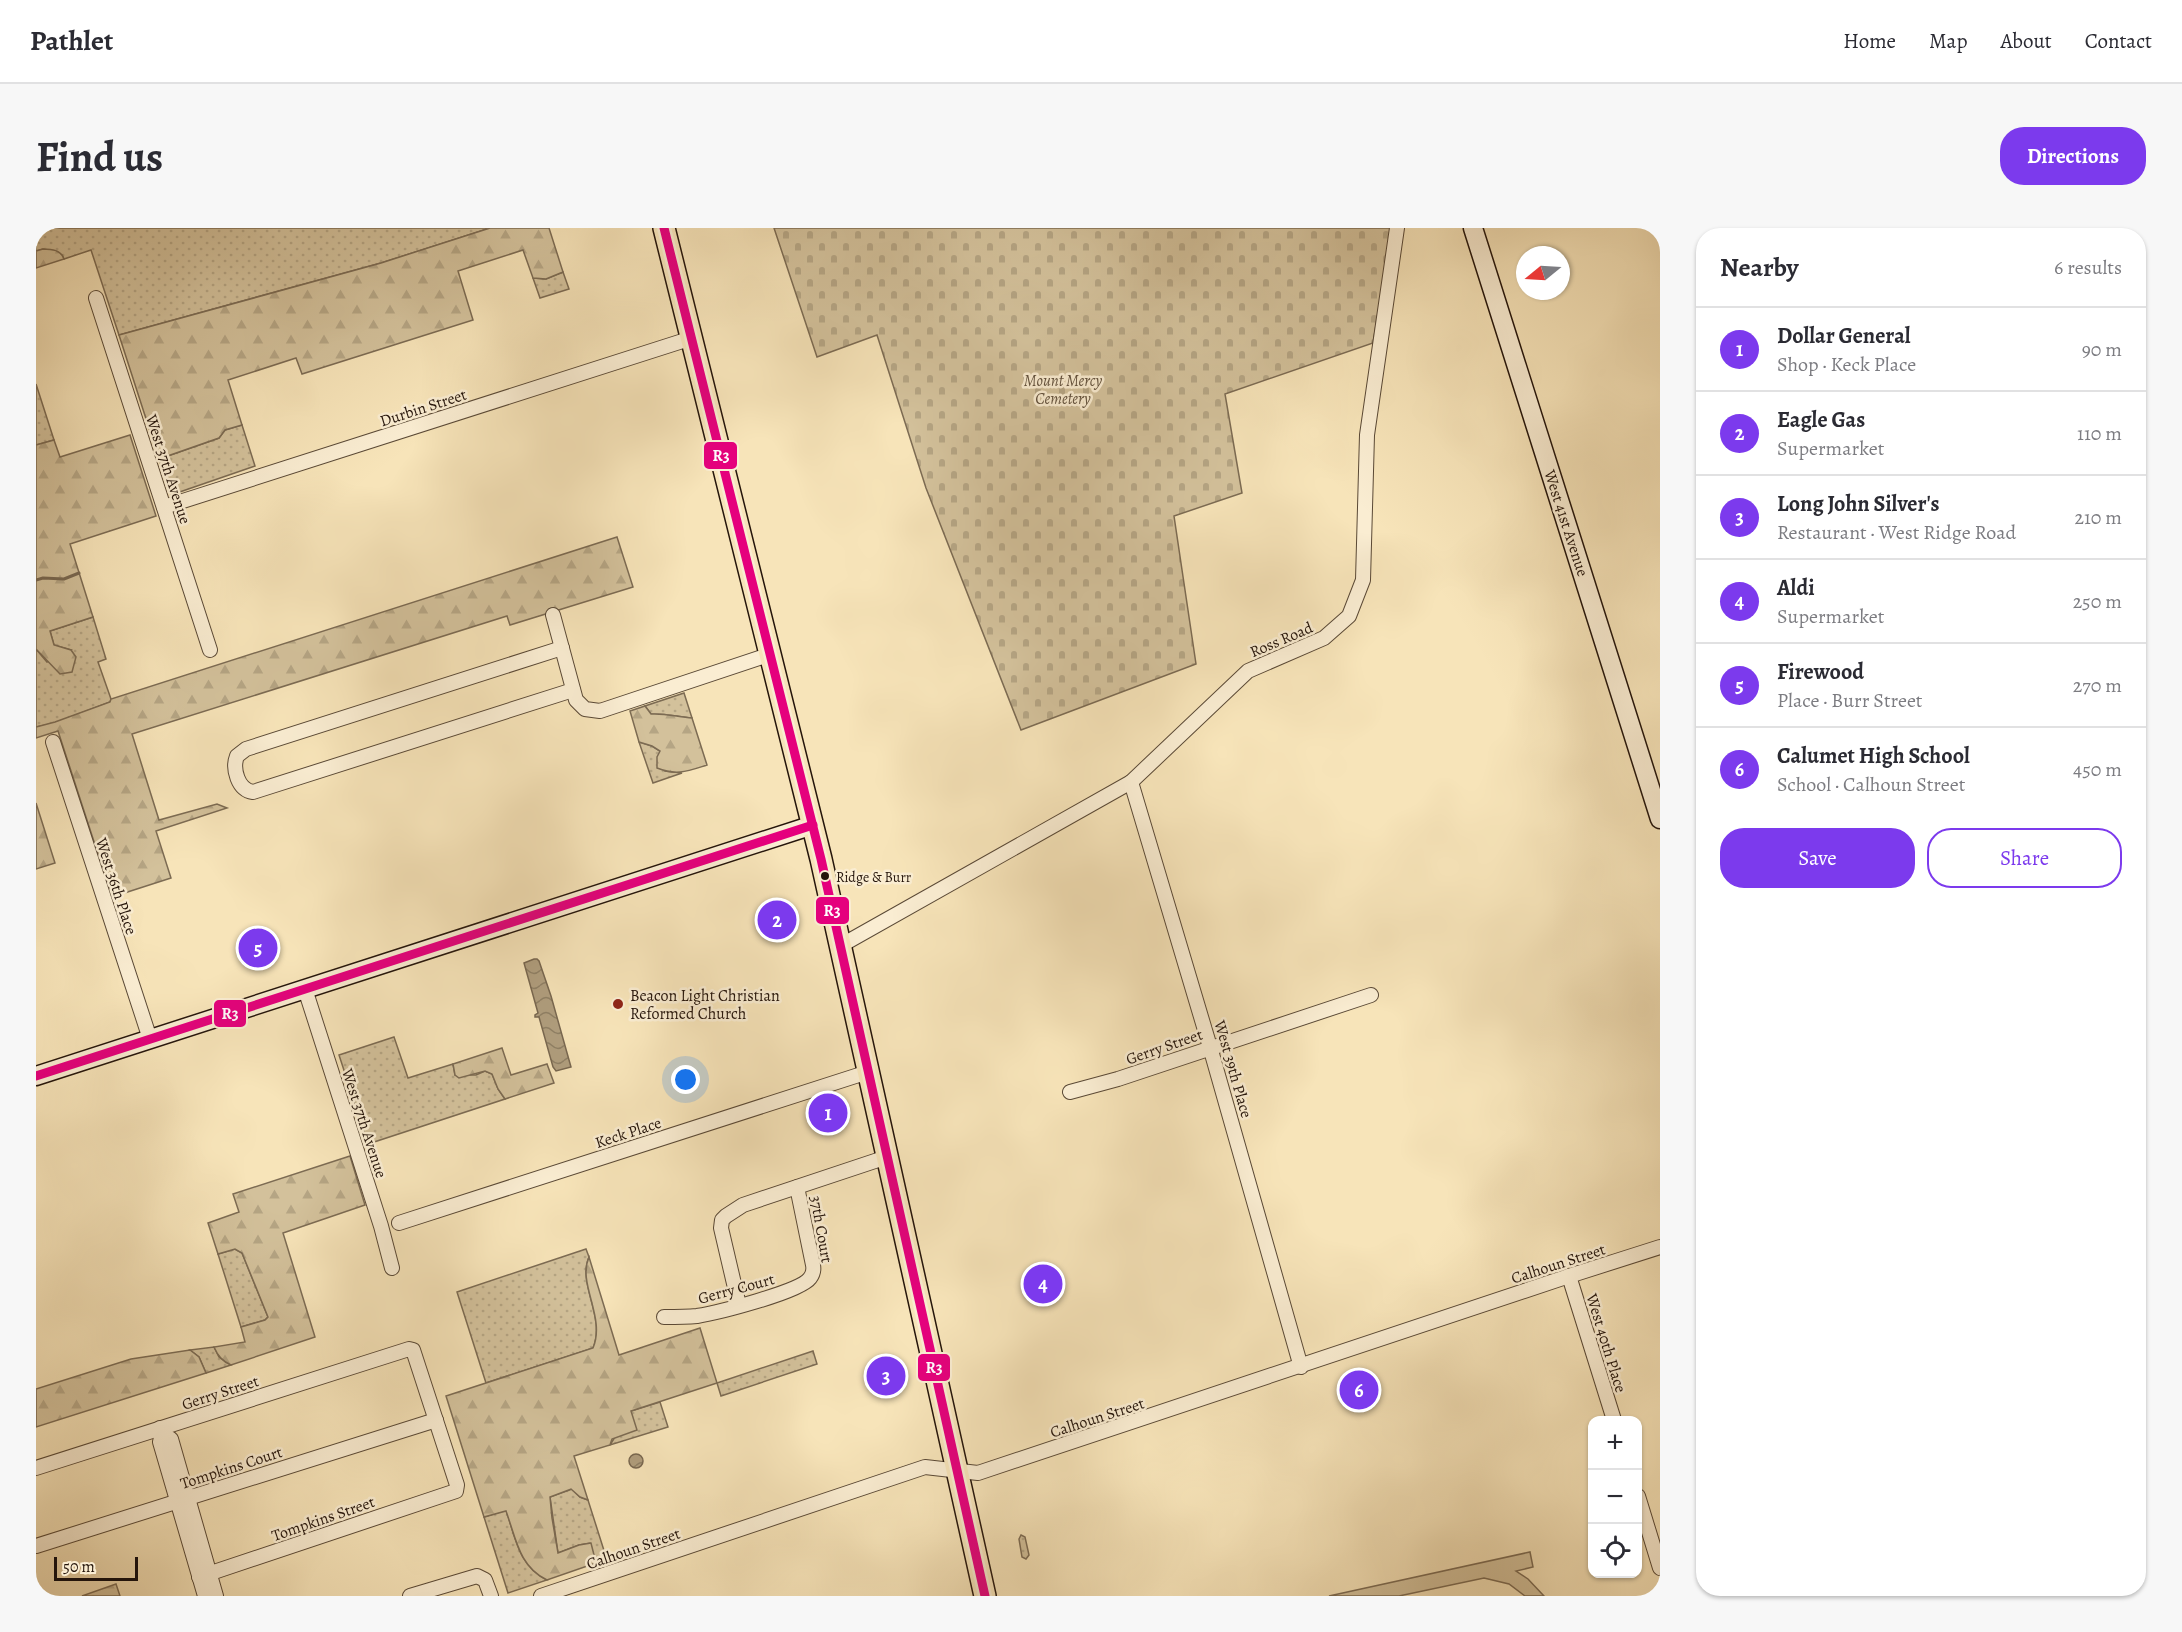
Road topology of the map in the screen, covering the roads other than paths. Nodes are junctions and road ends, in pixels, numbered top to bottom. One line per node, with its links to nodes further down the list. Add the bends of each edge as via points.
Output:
1 (664, 228): 5 (main road)
2 (1397, 228): 13 (street, Ross Road, via 1367,435 1363,580 1349,616 1324,638 1248,671)
3 (1473, 228): 14 (main road, West 41st Avenue)
4 (96, 298): 6 (street, West 37th Avenue)
5 (692, 338): 6 (street, Durbin Street); 10 (main road)
6 (164, 507): 9 (street, West 37th Avenue)
7 (553, 615): 8 (street)
8 (562, 648): 11 (street); 11 (street, via 246,749 237,756 235,769 242,786 253,792)
9 (210, 650)
10 (771, 654): 11 (street, via 597,712 582,707); 15 (main road)
11 (573, 690)
12 (53, 742): 19 (street, West 36th Place)
13 (1131, 782): 16 (street, Ross Road); 20 (street, West 39th Place)
14 (1660, 819)
15 (813, 825): 16 (main road); 17 (main road)
16 (840, 946): 21 (main road)
17 (305, 989): 19 (main road); 28 (street, West 37th Avenue)
18 (1371, 995): 20 (street, Gerry Street)
19 (150, 1039): 22 (main road)
20 (1210, 1047): 23 (street, Gerry Street); 33 (street, West 39th Place)
21 (868, 1072): 24 (main road); 26 (street, Keck Place)
22 (36, 1076)
23 (1070, 1092)
24 (887, 1157): 25 (street); 38 (main road)
25 (797, 1187): 29 (street, 37th Court); 31 (street, via 743,1205 722,1220)
26 (399, 1223)
27 (1660, 1247): 30 (street, Calhoun Street)
28 (392, 1268)
29 (812, 1276): 31 (street, Gerry Court, via 793,1289)
30 (1569, 1276): 33 (street, Calhoun Street); 34 (street, West 40th Place)
31 (739, 1305): 32 (street, Gerry Court, via 700,1315)
32 (664, 1317)
33 (1301, 1367): 38 (street, Calhoun Street, via 978,1473)
34 (1613, 1416)
35 (436, 1420): 36 (street, Gerry Street, via 413,1350 409,1349); 39 (street, Tompkins Court); 43 (street, Tompkins Street, via 457,1490)
36 (161, 1431): 37 (street, Gerry Street); 39 (street, via 160,1442)
37 (36, 1468)
38 (957, 1470): 48 (street, Calhoun Street, via 925,1467); 49 (main road)
39 (182, 1499): 41 (street, Tompkins Court); 43 (street)
40 (1642, 1509): 42 (street)
41 (36, 1546)
42 (1660, 1568)
43 (205, 1575): 44 (street); 45 (street)
44 (205, 1596)
45 (216, 1596)
46 (410, 1596): 47 (street, via 480,1576)
47 (491, 1596)
48 (542, 1596)
49 (984, 1596)

